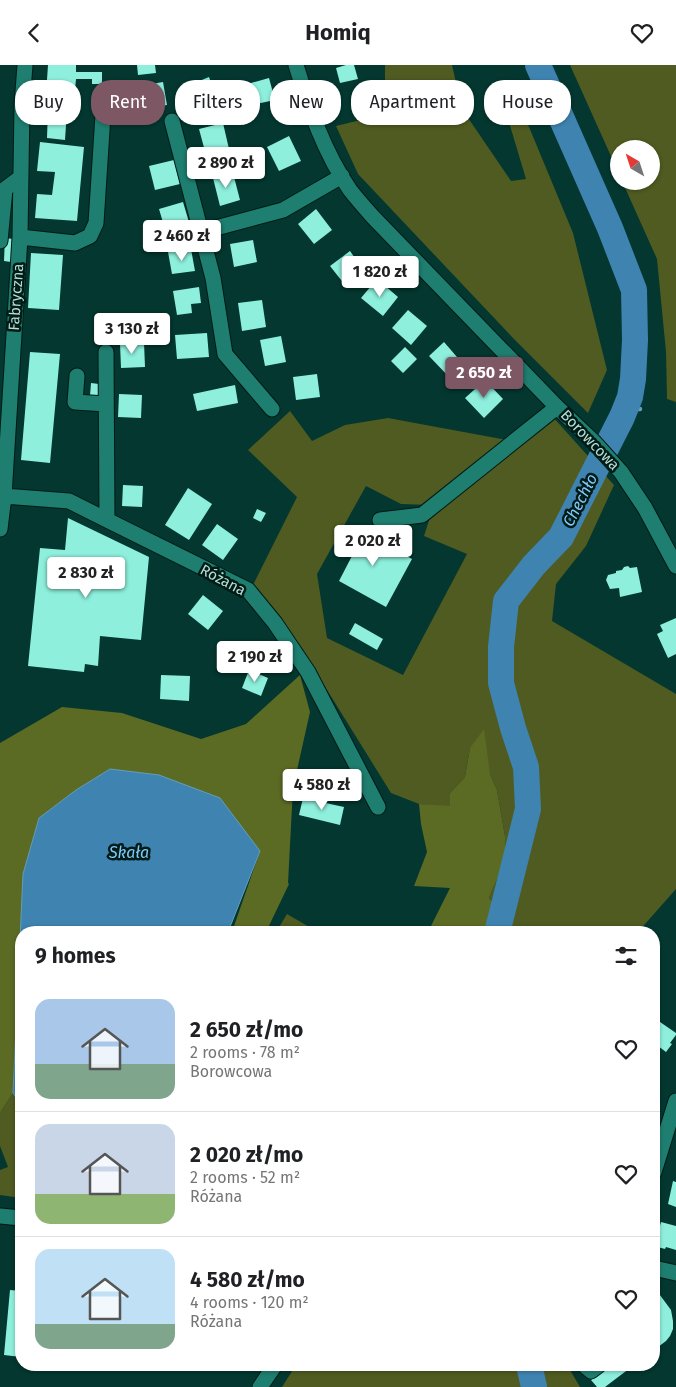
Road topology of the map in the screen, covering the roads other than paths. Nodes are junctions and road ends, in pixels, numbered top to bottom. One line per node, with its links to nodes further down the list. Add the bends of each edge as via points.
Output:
1 (25, 65): 6 (street, Fabryczna)
2 (296, 65): 5 (street, Borowcowa, via 324,144)
3 (172, 121): 7 (street)
4 (102, 125): 8 (street, via 96,223 90,236 75,243)
5 (342, 176): 7 (street, via 284,210); 13 (street, Borowcowa, via 373,217)
6 (21, 177): 8 (street, Fabryczna); 9 (street, via 5,189)
7 (201, 232): 14 (street, via 213,278 225,354)
8 (20, 237): 15 (street, Fabryczna)
9 (0, 241)
10 (106, 352): 12 (street)
11 (77, 376): 12 (street, via 74,402)
12 (106, 404): 17 (street)
13 (557, 407): 16 (street, via 422,515); 19 (street, Borowcowa, via 621,472 645,507)
14 (272, 409)
15 (4, 496): 17 (street, Różana, via 69,501); 18 (street, Fabryczna)
16 (380, 520)
17 (107, 521): 20 (street, Różana, via 248,590 308,672)
18 (0, 529)
19 (676, 566)
20 (378, 807)
21 (676, 1101): 22 (street)
22 (660, 1153)
23 (0, 1216): 24 (street)
24 (15, 1217)
25 (660, 1269): 26 (street)
26 (676, 1273)
27 (270, 1371): 28 (street)
28 (260, 1387)

